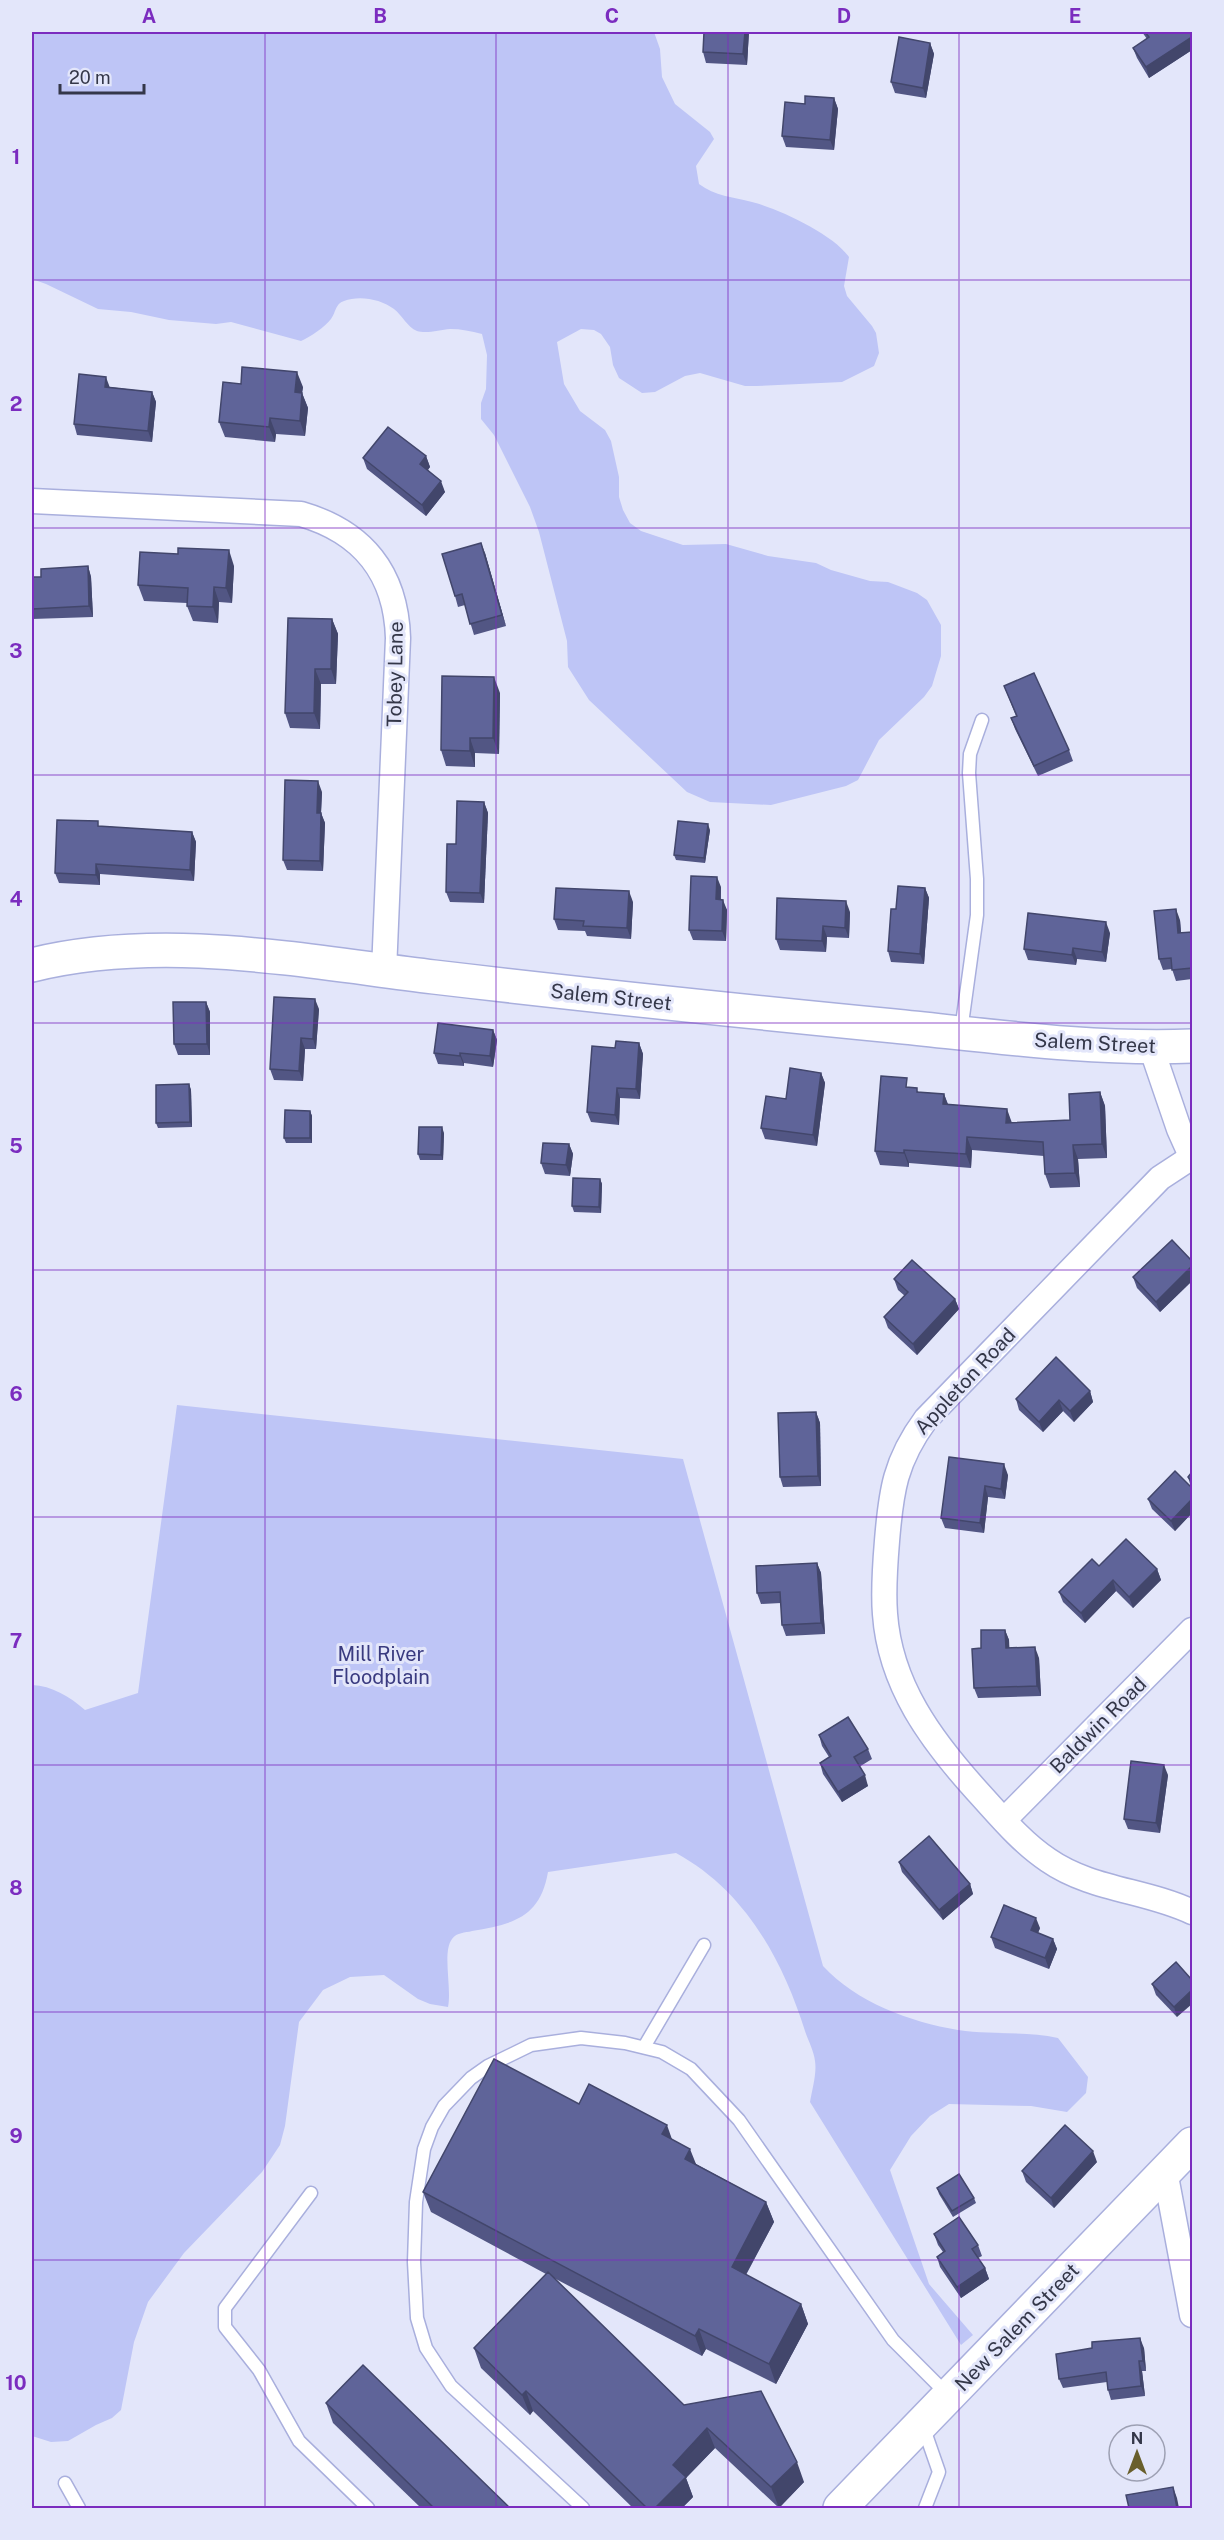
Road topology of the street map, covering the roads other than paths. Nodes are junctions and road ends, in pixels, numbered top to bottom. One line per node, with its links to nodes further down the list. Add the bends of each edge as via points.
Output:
1 (32, 501): 4 (street, Tobey Lane, via 301,514 337,527 378,566 394,600 398,638)
2 (982, 720): 5 (lane, via 970,754 977,915)
3 (32, 965): 4 (main road, Salem Street, via 113,951 172,950)
4 (384, 970): 5 (main road, Salem Street)
5 (960, 1033): 7 (main road, Salem Street)
6 (1192, 1046): 7 (main road, Salem Street)
7 (1151, 1047): 8 (street)
8 (1192, 1158): 10 (street, Appleton Road, via 1164,1174 926,1419 909,1442 894,1481 884,1596 895,1663 905,1693 925,1728)
9 (1192, 1630): 10 (street, Baldwin Road)
10 (1004, 1820): 11 (street, Appleton Road, via 1047,1860 1065,1870)
11 (1192, 1912)
12 (704, 1945): 13 (lane)
13 (644, 2047): 18 (lane, via 675,2058 691,2069 740,2120 893,2340); 23 (lane, via 581,2038 549,2041 531,2045 488,2066 455,2092 432,2127 424,2149 416,2202 415,2298 420,2334 433,2362 451,2386)
14 (1192, 2144): 15 (main road, New Salem Street)
15 (1166, 2171): 17 (street); 18 (main road, New Salem Street)
16 (311, 2193): 22 (lane, via 225,2308 225,2327 259,2370 299,2441)
17 (1192, 2316)
18 (950, 2397): 19 (main road, New Salem Street)
19 (923, 2425): 24 (main road, New Salem Street); 25 (lane, via 939,2472)
20 (65, 2483): 21 (lane)
21 (79, 2508)
22 (368, 2508)
23 (583, 2508)
24 (840, 2508)
25 (925, 2508)

